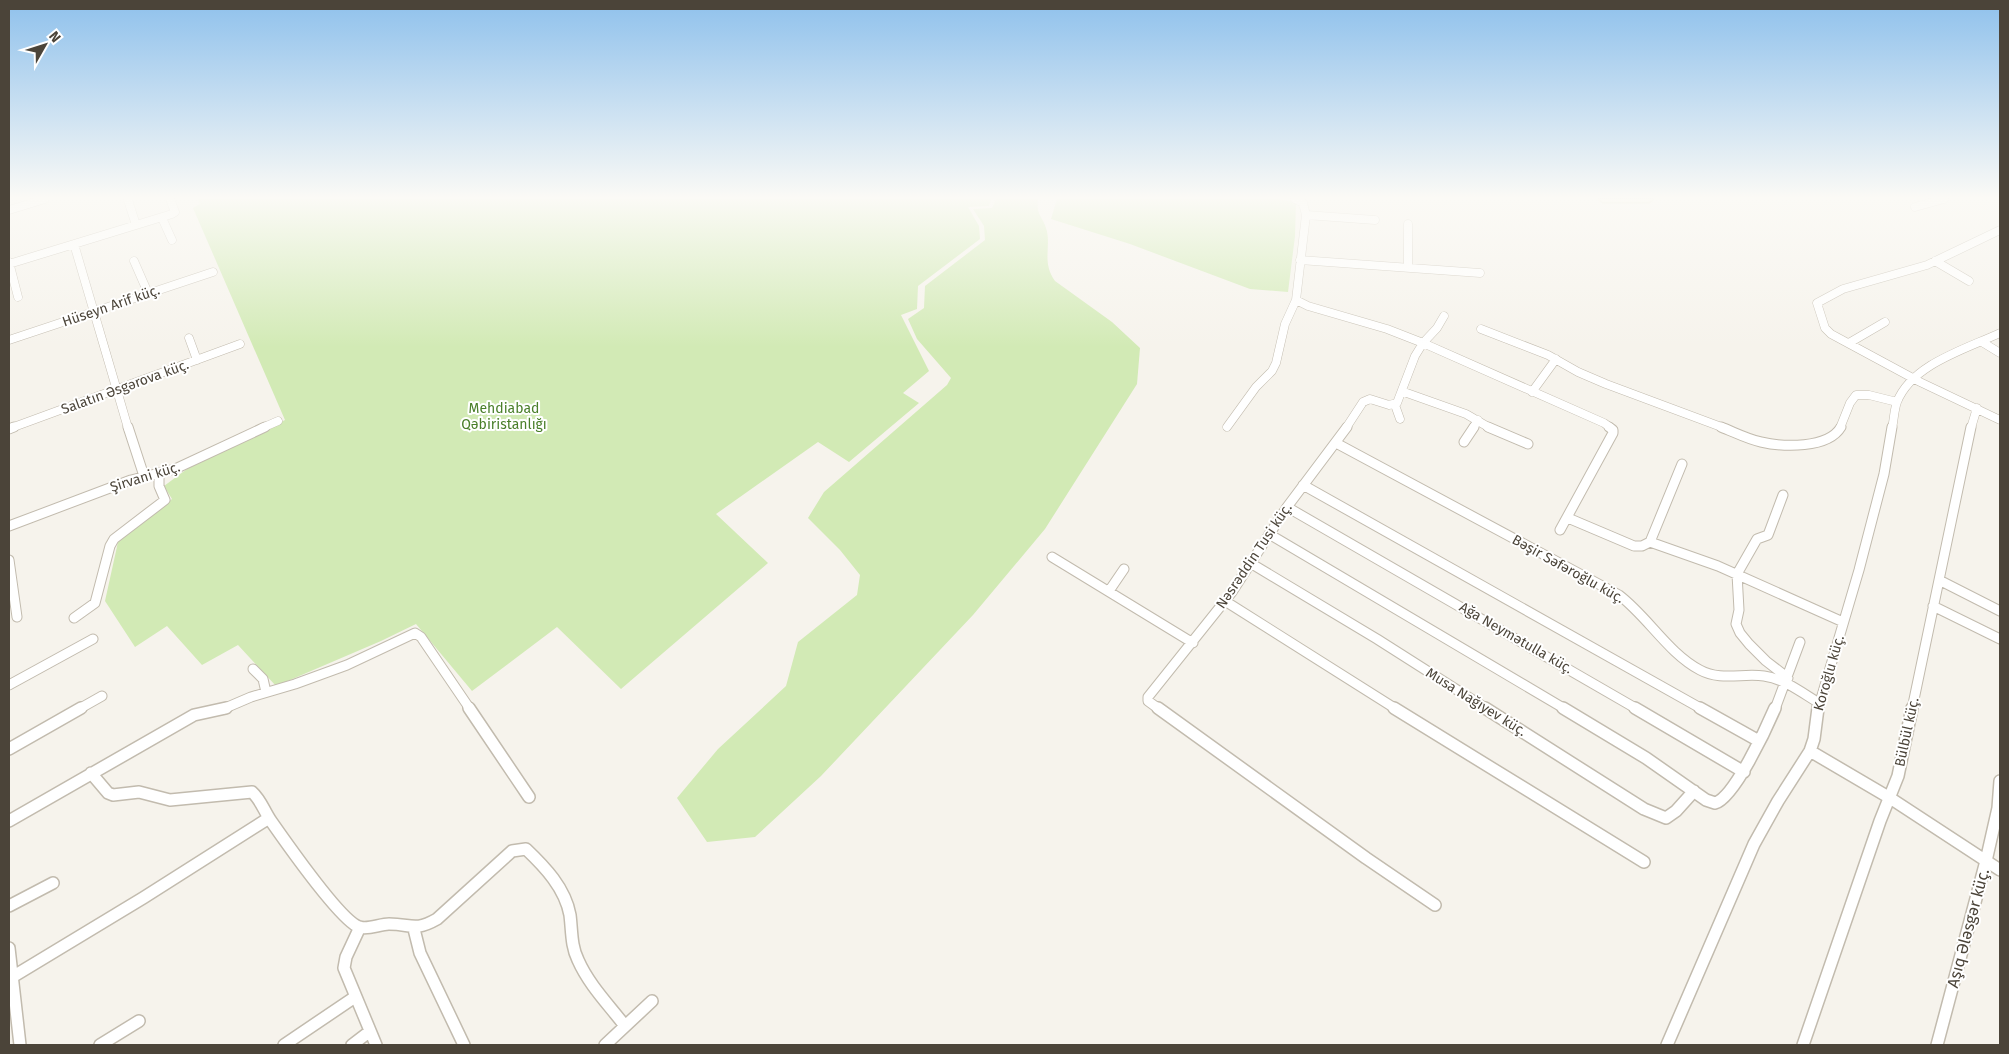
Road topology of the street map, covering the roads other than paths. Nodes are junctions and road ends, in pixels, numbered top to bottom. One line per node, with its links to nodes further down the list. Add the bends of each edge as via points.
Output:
1 (60, 248): 9 (street)
2 (75, 248): 17 (street)
3 (1302, 248): 6 (street)
4 (1408, 248): 10 (street)
5 (1962, 248): 8 (street)
6 (1300, 260): 10 (street); 16 (street)
7 (134, 261): 14 (street)
8 (1935, 261): 13 (street); 26 (street, via 1843,289 1817,303 1825,328)
9 (9, 264): 15 (street)
10 (1408, 267): 12 (street)
11 (213, 272): 14 (street, Hüseyn Arif küç.)
12 (1480, 273)
13 (1969, 281)
14 (148, 293): 17 (street, Hüseyn Arif küç.)
15 (18, 297)
16 (1296, 300): 25 (street); 42 (street, via 1285,324 1272,371)
17 (94, 311): 23 (street, Hüseyn Arif küç.); 32 (street)
18 (1444, 316): 25 (street)
19 (1886, 322): 26 (street, via 1857,335)
20 (1481, 329): 29 (street)
21 (2000, 333): 24 (street, Koroğlu küç.)
22 (189, 338): 30 (street)
23 (9, 340)
24 (1982, 342): 28 (street); 31 (street, Koroğlu küç., via 1930,365)
25 (1423, 343): 33 (street); 34 (street)
26 (1848, 343): 31 (street)
27 (240, 344): 30 (street, Salatın Əsgərova küç.)
28 (2000, 353)
29 (1556, 359): 34 (street); 35 (street, via 1594,379 1675,412 1761,442 1811,444 1828,438 1838,431 1849,401 1856,395)
30 (198, 360): 32 (street, Salatın Əsgərova küç.)
31 (1914, 378): 35 (street, Koroğlu küç.); 37 (street)
32 (117, 391): 43 (street, Salatın Əsgərova küç.); 49 (street)
33 (1404, 392): 36 (street); 39 (street)
34 (1532, 392): 53 (street, via 1604,423 1613,430)
35 (1897, 402): 70 (street, Koroğlu küç., via 1884,474)
36 (1395, 404): 38 (street); 45 (street, Nəsrəddin Tusi küç., via 1366,400)
37 (1977, 408): 40 (street); 63 (street, Bülbül küç., via 1967,441)
38 (1400, 419)
39 (1478, 420): 44 (street); 46 (street)
40 (2000, 420)
41 (278, 421): 48 (street, Şirvani küç.)
42 (1227, 427)
43 (9, 429)
44 (1464, 442)
45 (1336, 443): 50 (street, Nəsrəddin Tusi küç.); 76 (street, Bəşir Səfəroğlu küç., via 1619,595 1698,669 1712,676 1765,676)
46 (1528, 444)
47 (1682, 464): 57 (street)
48 (159, 474): 49 (street, Şirvani küç.); 69 (street, via 159,486 165,500 114,539 95,604)
49 (144, 476): 54 (street, Şirvani küç.)
50 (1303, 485): 52 (street, Nəsrəddin Tusi küç.); 81 (street)
51 (1784, 495): 62 (street, via 1768,535 1757,539)
52 (1287, 507): 56 (street, Nəsrəddin Tusi küç.); 84 (street, Ağa Neymətulla küç.)
53 (1568, 518): 55 (street); 57 (street, via 1634,546)
54 (9, 526)
55 (1560, 530)
56 (1269, 534): 59 (street, Nəsrəddin Tusi küç.); 87 (street, via 1646,758)
57 (1650, 542): 62 (street)
58 (1052, 557): 64 (street)
59 (1252, 564): 65 (street, Nəsrəddin Tusi küç.); 87 (street, Musa Nağıyev küç., via 1652,813 1660,817 1671,816)
60 (9, 566): 68 (street)
61 (1124, 569): 64 (street)
62 (1737, 574): 70 (street); 76 (street, via 1740,610 1736,624 1740,633)
63 (1939, 580): 66 (street, Bülbül küç.); 67 (street)
64 (1109, 591): 74 (street)
65 (1225, 601): 74 (street, Nəsrəddin Tusi küç.); 93 (street)
66 (1933, 606): 72 (street); 89 (street, Bülbül küç., via 1898,776)
67 (2000, 611)
68 (17, 617)
69 (74, 618)
70 (1843, 622): 80 (street, Koroğlu küç.)
71 (93, 639): 77 (street)
72 (2000, 639)
73 (1800, 642): 76 (street)
74 (1193, 643): 96 (street, Nəsrəddin Tusi küç., via 1148,697 1148,702)
75 (254, 669): 78 (street, via 266,685)
76 (1787, 681): 80 (street, Bəşir Səfəroğlu küç.); 81 (street)
77 (9, 685)
78 (266, 692): 85 (street, via 224,709 194,715); 88 (street, via 347,665 415,634 421,636)
79 (102, 696): 82 (street)
80 (1819, 703): 83 (street, Koroğlu küç.)
81 (1759, 741): 84 (street)
82 (9, 749)
83 (1810, 751): 89 (street); 114 (street, Koroğlu küç., via 1754,844)
84 (1744, 772): 87 (street, via 1720,802 1706,800)
85 (91, 773): 90 (street, via 108,793 114,795 139,792 170,800 252,792); 91 (street)
86 (2000, 781): 92 (street, Aşıq Ələsgər küç., via 1998,808)
87 (1694, 791)
88 (529, 797)
89 (1890, 798): 92 (street); 115 (street, Bülbül küç.)
90 (269, 818): 98 (street, via 350,922); 101 (street)
91 (9, 821)
92 (1986, 861): 94 (street); 116 (street, Aşıq Ələsgər küç.)
93 (1644, 862)
94 (2000, 870)
95 (53, 883): 97 (street)
96 (1435, 905)
97 (9, 906)
98 (360, 927): 99 (street, via 389,924); 102 (street, via 344,968)
99 (414, 930): 105 (street, via 437,919 512,852 526,849 559,886 581,965); 112 (street, via 420,953)
100 (9, 948): 101 (street)
101 (11, 978): 107 (street)
102 (355, 997): 106 (street); 109 (street)
103 (652, 1001): 105 (street)
104 (139, 1021): 108 (street)
105 (625, 1026): 113 (street)
106 (369, 1032): 110 (street); 111 (street)
107 (20, 1045)
108 (100, 1045)
109 (284, 1045)
110 (352, 1045)
111 (376, 1045)
112 (464, 1045)
113 (604, 1045)
114 (1668, 1045)
115 (1803, 1045)
116 (1937, 1045)

